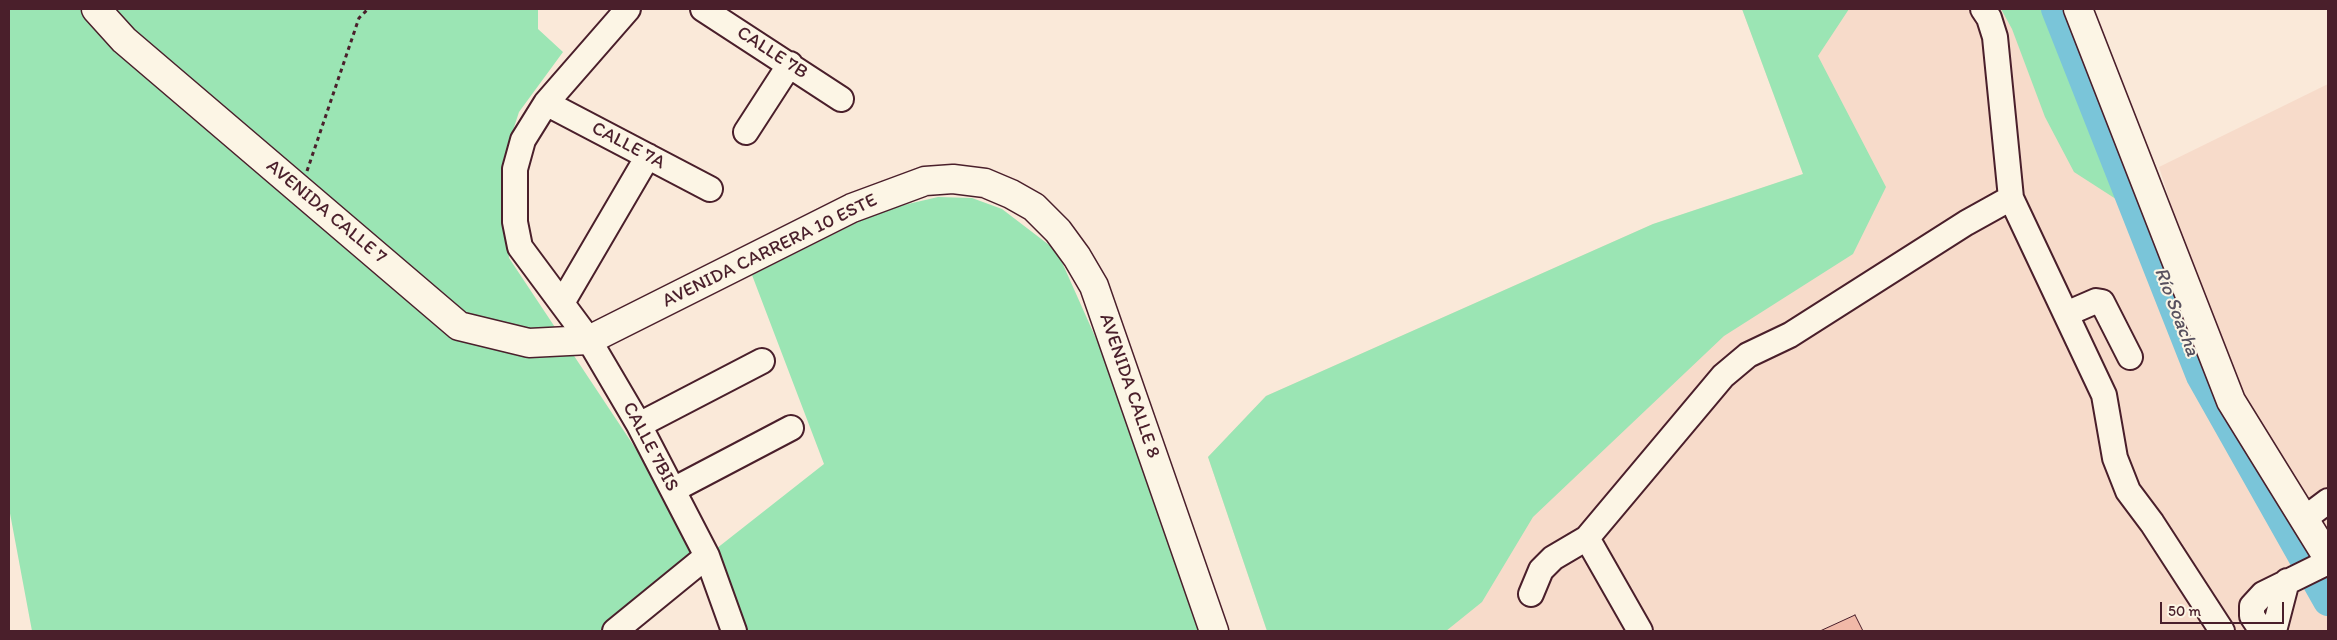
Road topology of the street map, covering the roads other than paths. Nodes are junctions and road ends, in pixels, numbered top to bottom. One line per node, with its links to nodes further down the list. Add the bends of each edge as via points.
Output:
1 (96, 9): 16 (main road, AVENIDA CALLE 7, via 124,40 460,326 529,342)
2 (628, 9): 8 (street)
3 (703, 9): 6 (street, CALLE 7B)
4 (1983, 9): 13 (street, via 1994,37)
5 (2078, 9): 23 (main road, via 2231,401)
6 (790, 64): 7 (street, CALLE 7B); 9 (street)
7 (840, 99)
8 (546, 103): 10 (street, CALLE 7A); 14 (street, via 522,140 515,169 515,222 520,247)
9 (746, 132)
10 (648, 156): 12 (street, CALLE 7A); 14 (street)
11 (985, 183): 16 (main road, AVENIDA CARRERA 10 ESTE, via 953,179 925,181 852,208); 30 (main road, AVENIDA CALLE 8, via 1034,208 1058,231 1094,286)
12 (710, 189)
13 (2011, 198): 15 (street); 24 (street, via 1790,335 1748,355 1724,376)
14 (562, 303): 16 (street)
15 (2066, 314): 17 (street, via 2096,301 2102,302); 32 (street, via 2104,395 2115,458 2128,491)
16 (589, 340): 19 (street, CALLE 7BIS)
17 (2130, 357)
18 (762, 361): 19 (street)
19 (639, 425): 21 (street, CALLE 7BIS)
20 (791, 428): 21 (street)
21 (673, 490): 25 (street, CALLE 7BIS)
22 (2328, 501): 23 (street)
23 (2304, 519): 26 (main road)
24 (1586, 538): 27 (street, via 1553,558 1541,570); 31 (street)
25 (708, 556): 28 (street); 29 (street, CALLE 7BIS)
26 (2311, 569): 33 (street, via 2263,594 2252,606 2252,616); 34 (street)
27 (1531, 594)
28 (615, 631)
29 (734, 631)
30 (1214, 631)
31 (1640, 631)
32 (2222, 631)
33 (2262, 631)
34 (2274, 631)

